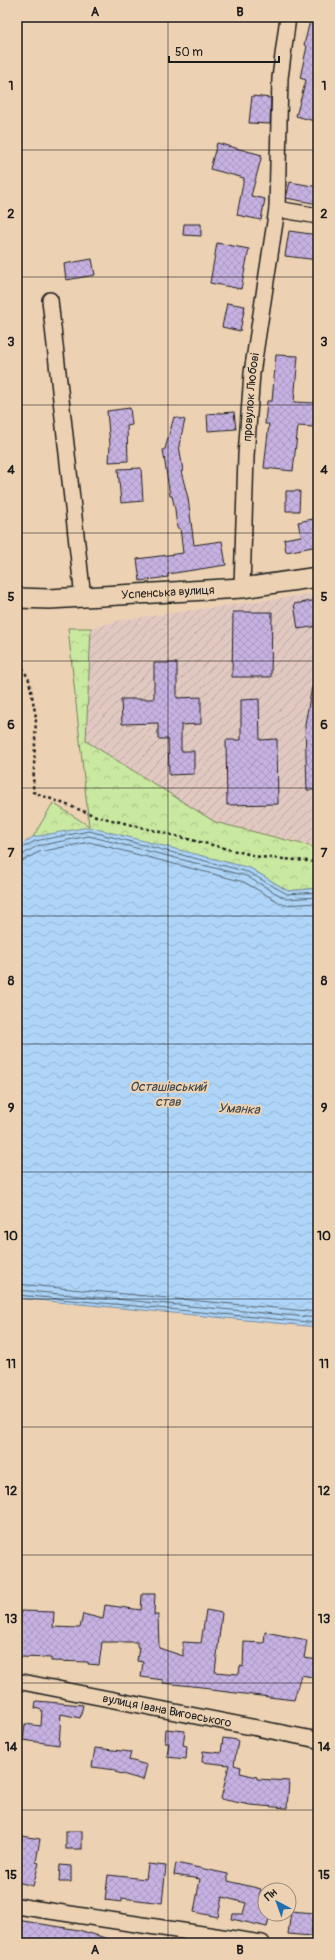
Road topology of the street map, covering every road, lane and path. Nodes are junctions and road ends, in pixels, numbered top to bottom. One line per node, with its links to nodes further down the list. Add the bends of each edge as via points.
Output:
1 (288, 17): 2 (street, провулок Любові, via 280,78)
2 (277, 209): 3 (street); 6 (street, провулок Любові, via 252,372 246,456)
3 (318, 216)
4 (50, 300): 8 (street)
5 (318, 577): 6 (street, Успенська вулиця)
6 (242, 588): 8 (street, Успенська вулиця)
7 (17, 598): 8 (street, Успенська вулиця)
8 (83, 598)
9 (17, 657): 10 (path, via 29,680 36,717 33,792 96,816 252,855)
10 (318, 862)
11 (17, 1681): 12 (street, вулиця Івана Виговського)
12 (318, 1740)
13 (17, 1906): 14 (street)
14 (262, 1943)

